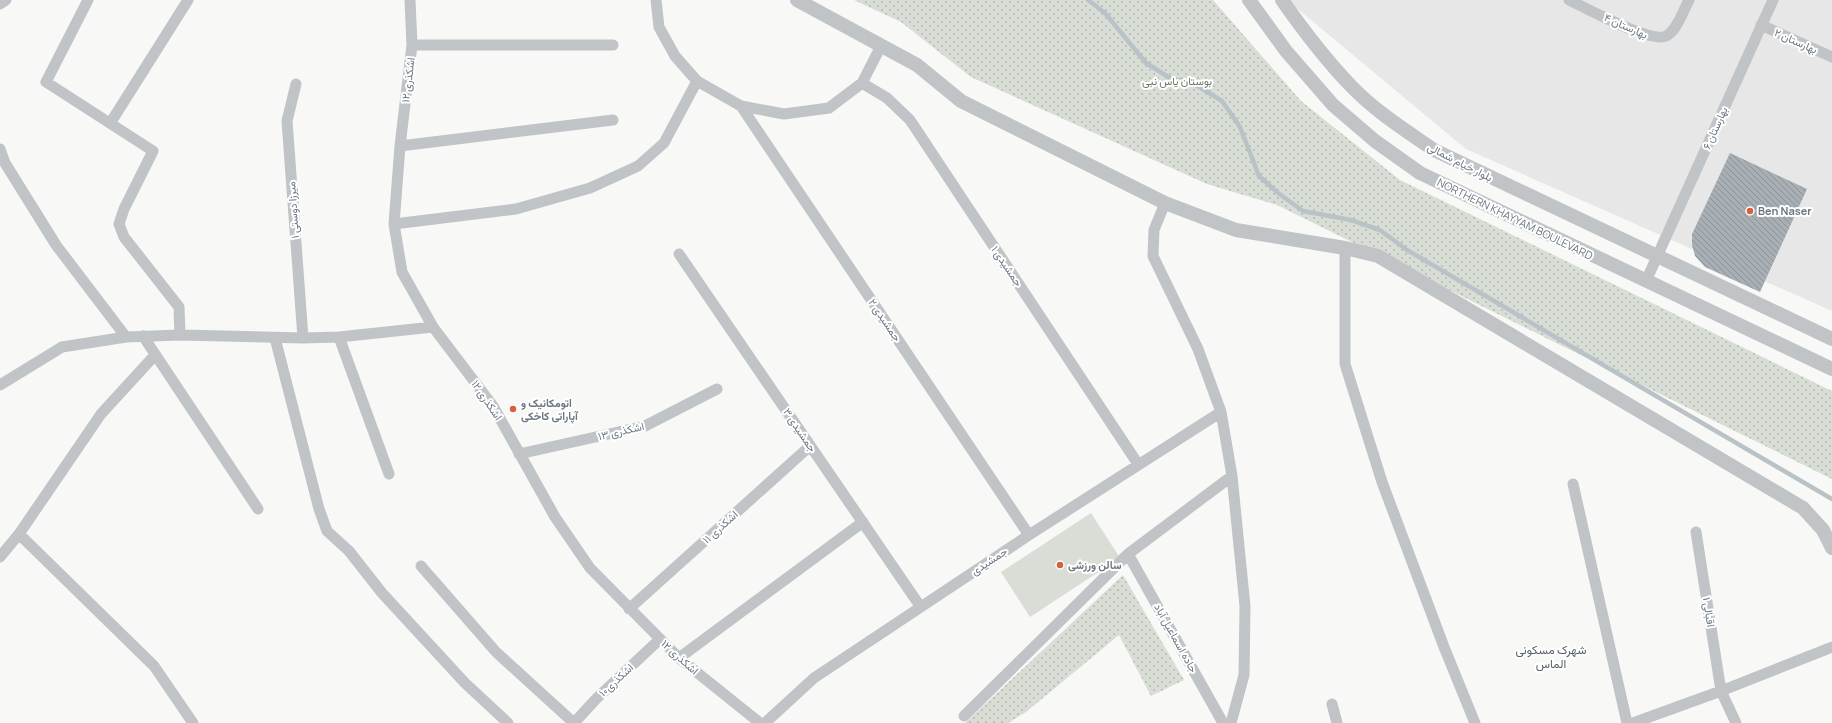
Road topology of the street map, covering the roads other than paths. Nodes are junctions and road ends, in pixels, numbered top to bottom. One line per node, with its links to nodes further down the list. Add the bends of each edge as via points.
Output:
1 (6, 0): 12 (street)
2 (88, 0): 23 (street, via 46,82)
3 (188, 0): 23 (street)
4 (410, 0): 14 (street, اشکذری ۱۲)
5 (656, 0): 18 (street, via 659,27 675,56)
6 (797, 0): 16 (street)
7 (1249, 0): 31 (street, NORTHERN KHAYYAM BOULEVARD, via 1286,51 1332,105 1375,142 1420,173)
8 (1282, 0): 30 (street, بلوار خیام شمالی, via 1308,36 1352,86 1392,121 1428,146)
9 (1569, 0): 10 (street, بهارستان ۴, via 1655,38 1666,37 1672,31)
10 (1689, 0)
11 (1773, 0): 13 (street, بهارستان ۶)
12 (0, 4)
13 (1761, 25): 17 (street, بهارستان ۲); 30 (street, بهارستان ۶)
14 (412, 45): 15 (street); 24 (street, اشکذری ۱۲)
15 (613, 45)
16 (881, 46): 19 (street); 26 (street, via 917,65 961,101)
17 (1832, 57)
18 (698, 81): 21 (street); 27 (street, via 664,143 638,166 590,188 516,209)
19 (862, 83): 21 (street, via 829,108 784,114); 47 (street, جمشیدی ۱, via 887,98 910,120)
20 (296, 84): 38 (street, میرزا دوستی ۱, via 287,121)
21 (741, 106): 55 (street, جمشیدی ۲)
22 (613, 120): 24 (street)
23 (111, 122): 35 (street, via 153,151 119,224 124,237 179,307)
24 (400, 146): 27 (street, اشکذری ۱۲)
25 (0, 150): 33 (street, via 5,164 56,245)
26 (1165, 203): 28 (street, via 1236,230); 44 (street, via 1154,230 1153,256 1198,349)
27 (394, 224): 32 (street, اشکذری ۱۲, via 402,272)
28 (1345, 248): 56 (street, via 1378,256 1803,508 1823,530); 76 (street, via 1345,364 1382,482)
29 (679, 254): 45 (street, جمشیدی ۳)
30 (1657, 257): 31 (street, بهارستان ۶); 39 (street)
31 (1646, 281): 41 (street, NORTHERN KHAYYAM BOULEVARD)
32 (432, 327): 36 (street); 46 (street, اشکذری ۱۲, via 493,406)
33 (126, 336): 34 (street); 42 (street, via 62,347)
34 (143, 336): 35 (street); 40 (street)
35 (180, 336): 37 (street)
36 (338, 337): 38 (street); 48 (street)
37 (274, 338): 38 (street); 69 (street, via 327,531 349,551 382,592 465,683)
38 (303, 338)
39 (1832, 339)
40 (155, 355): 51 (street); 54 (street, via 101,414)
41 (1832, 369)
42 (0, 386)
43 (717, 389): 46 (street, اشکذری ۱۳, via 645,426)
44 (1221, 412): 47 (street, جمشیدی); 49 (street)
45 (810, 446): 52 (street, جمشیدی ۳); 61 (street, اشکذری ۱۱)
46 (519, 454): 61 (street, اشکذری ۱۲, via 555,517 590,568)
47 (1138, 464): 55 (street, جمشیدی)
48 (390, 474)
49 (1232, 476): 57 (street); 74 (street, via 1245,606 1244,675)
50 (1574, 484): 77 (street)
51 (258, 509)
52 (863, 522): 60 (street, جمشیدی ۳); 64 (street)
53 (1696, 532): 65 (street, اقبالی ۱)
54 (19, 534): 58 (street); 68 (street, via 154,666)
55 (1029, 535): 60 (street, جمشیدی)
56 (1832, 548)
57 (1128, 554): 67 (street); 73 (street, جاده اسماعیل آباد)
58 (0, 557)
59 (421, 566): 70 (street, via 496,652)
60 (920, 606): 72 (street, جمشیدی, via 814,678)
61 (629, 609): 62 (street, اشکذری ۱۲)
62 (660, 640): 64 (street, اشکذری ۱۲); 70 (street, اشکذری۱۰)
63 (1832, 647): 65 (street)
64 (678, 658): 71 (street, اشکذری ۱۲)
65 (1721, 691): 78 (street); 79 (street, اقبالی ۱)
66 (1332, 704): 75 (street)
67 (964, 716)
68 (193, 723)
69 (508, 723)
70 (574, 723)
71 (760, 723)
72 (765, 723)
73 (1223, 723)
74 (1231, 723)
75 (1337, 723)
76 (1475, 723)
77 (1627, 723)
78 (1634, 723)
79 (1736, 723)

